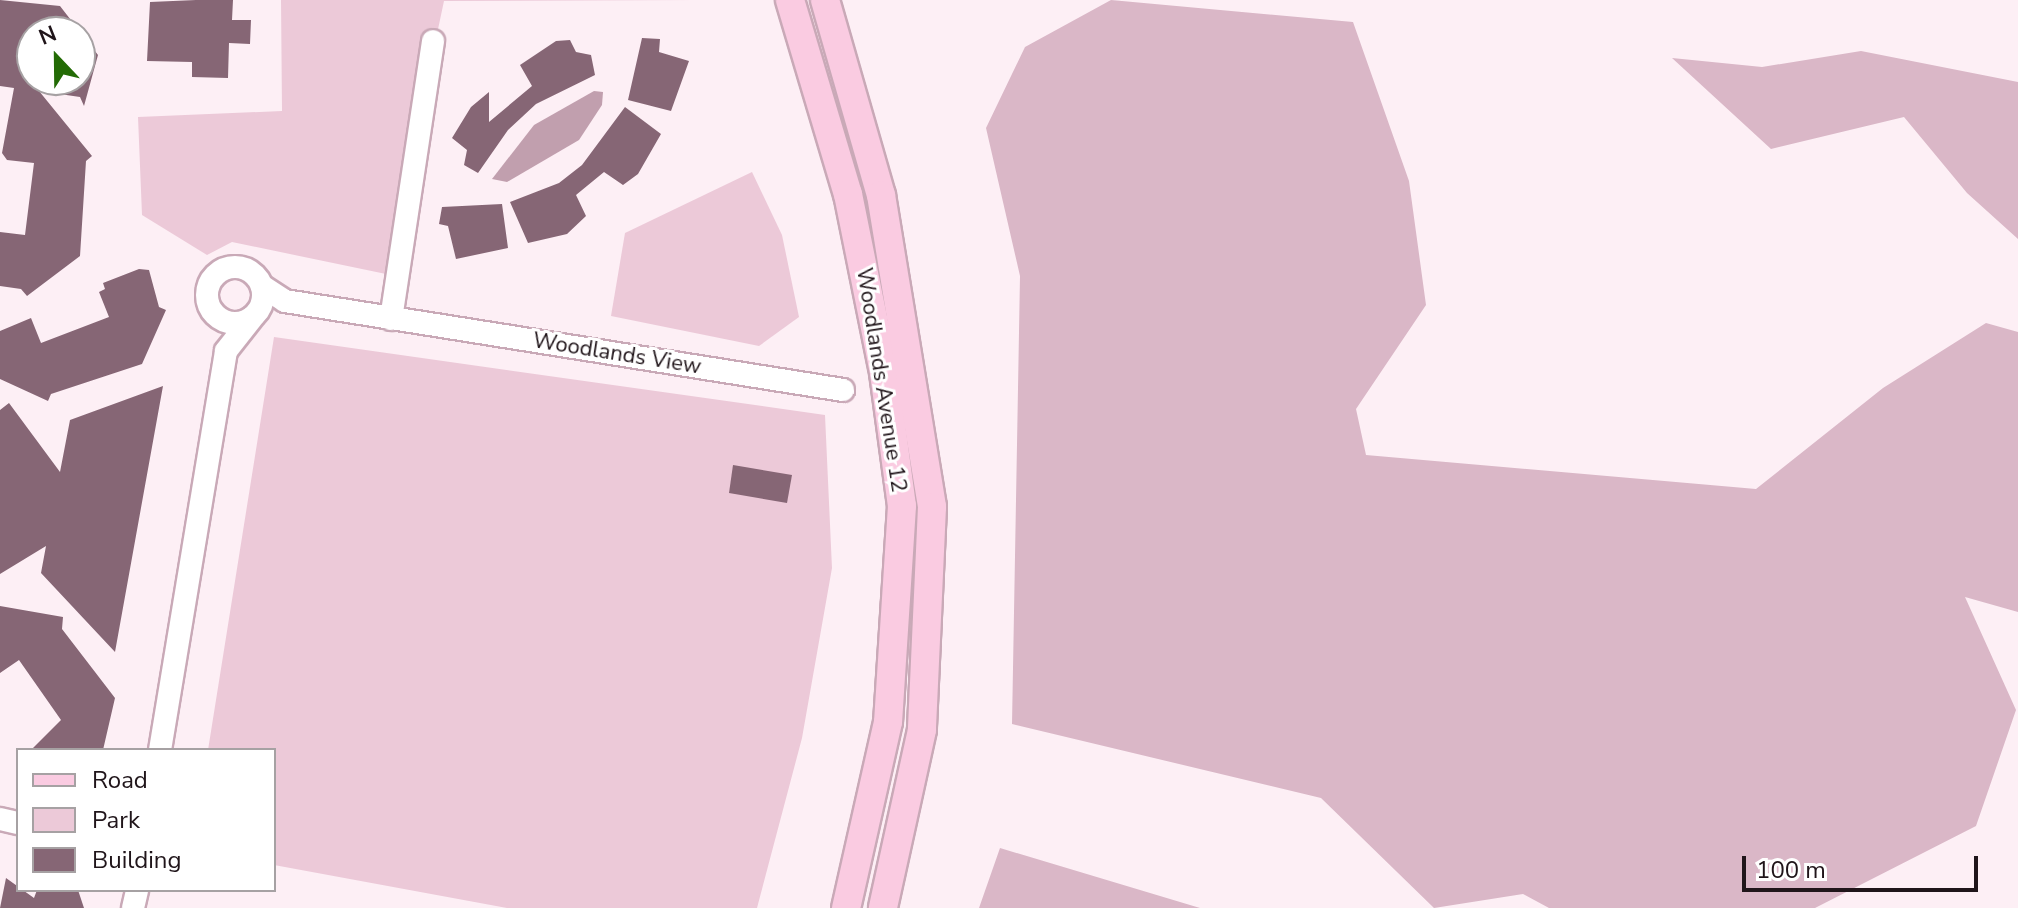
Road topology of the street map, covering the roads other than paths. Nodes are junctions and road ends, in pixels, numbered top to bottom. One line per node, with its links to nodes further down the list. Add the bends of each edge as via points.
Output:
1 (790, 0): 10 (main road, Woodlands Avenue 12, via 848,194 884,373 902,506 888,722)
2 (825, 0): 11 (main road, Woodlands Avenue 12, via 881,195 915,368 932,507 922,730)
3 (433, 41): 6 (street)
4 (258, 304): 5 (street, via 231,324); 5 (street, Woodlands View, via 240,268 216,274 207,299); 6 (street, Woodlands View, via 285,301); 7 (street, Woodlands View)
5 (216, 317): 7 (street, Woodlands View)
6 (391, 319): 8 (street, Woodlands View)
7 (226, 351): 9 (street, Woodlands View)
8 (843, 390)
9 (160, 748)
10 (846, 908)
11 (883, 908)

